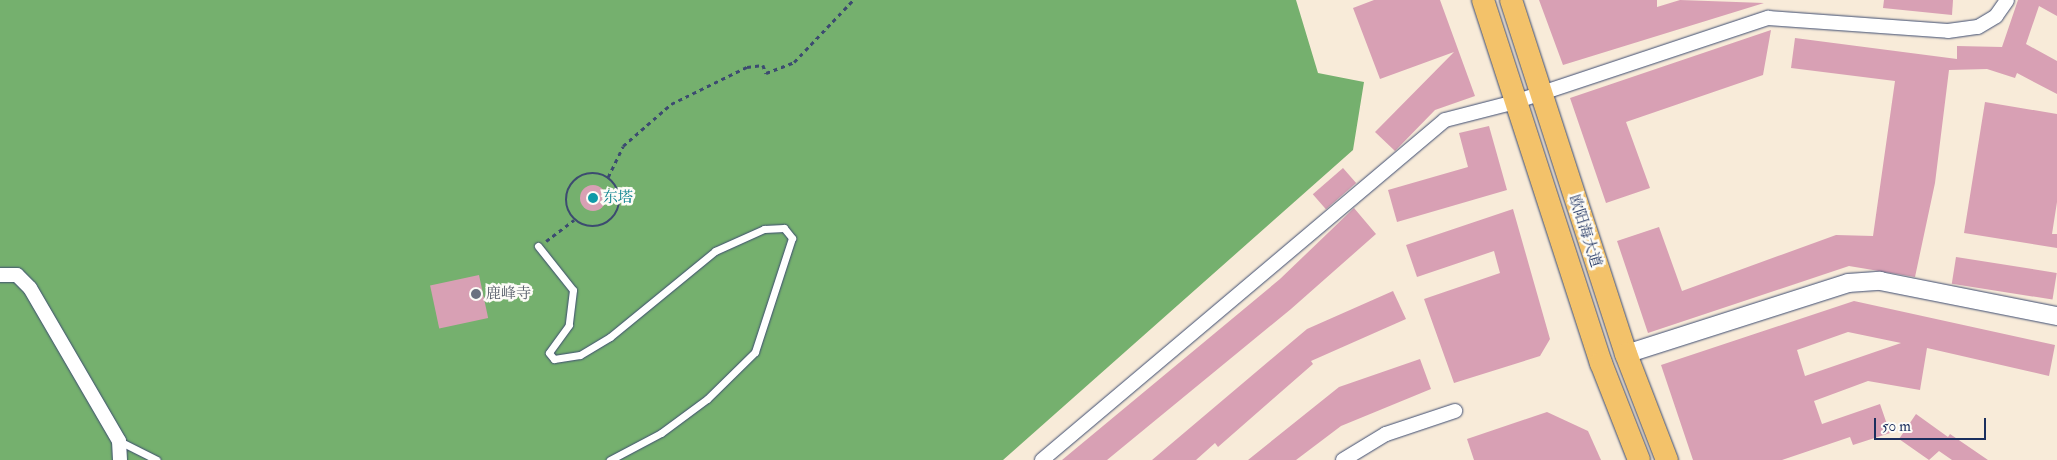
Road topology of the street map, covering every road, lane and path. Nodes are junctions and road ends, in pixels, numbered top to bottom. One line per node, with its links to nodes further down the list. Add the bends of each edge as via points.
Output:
1 (853, 0): 7 (path, via 794,62 766,73 763,65 747,67 671,104 623,146)
2 (1483, 0): 6 (main road, 欧阳海大道)
3 (1511, 0): 5 (main road, 欧阳海大道)
4 (2007, 0): 5 (street, via 1996,16 1978,27 1948,31 1768,18)
5 (1540, 94): 6 (street); 12 (main road, 欧阳海大道)
6 (1515, 102): 18 (street, via 1445,120); 20 (main road, 欧阳海大道, via 1601,362)
7 (608, 177): 8 (path, via 591,172 569,186 566,204); 8 (path, via 621,200 615,217 600,226)
8 (574, 220): 9 (path)
9 (538, 246): 17 (lane, via 573,290 569,325 549,353 554,359 580,355 610,337 715,251 764,229 784,228 792,238 756,352 707,400 661,433)
10 (0, 275): 14 (street, via 17,275 30,288)
11 (2057, 316): 12 (street, via 1880,281 1848,283)
12 (1626, 354): 21 (main road, 欧阳海大道)
13 (1455, 411): 19 (street, via 1386,434)
14 (119, 441): 15 (street); 16 (lane)
15 (120, 460)
16 (158, 460)
17 (610, 460)
18 (1042, 460)
19 (1343, 460)
20 (1639, 460)
21 (1667, 460)

